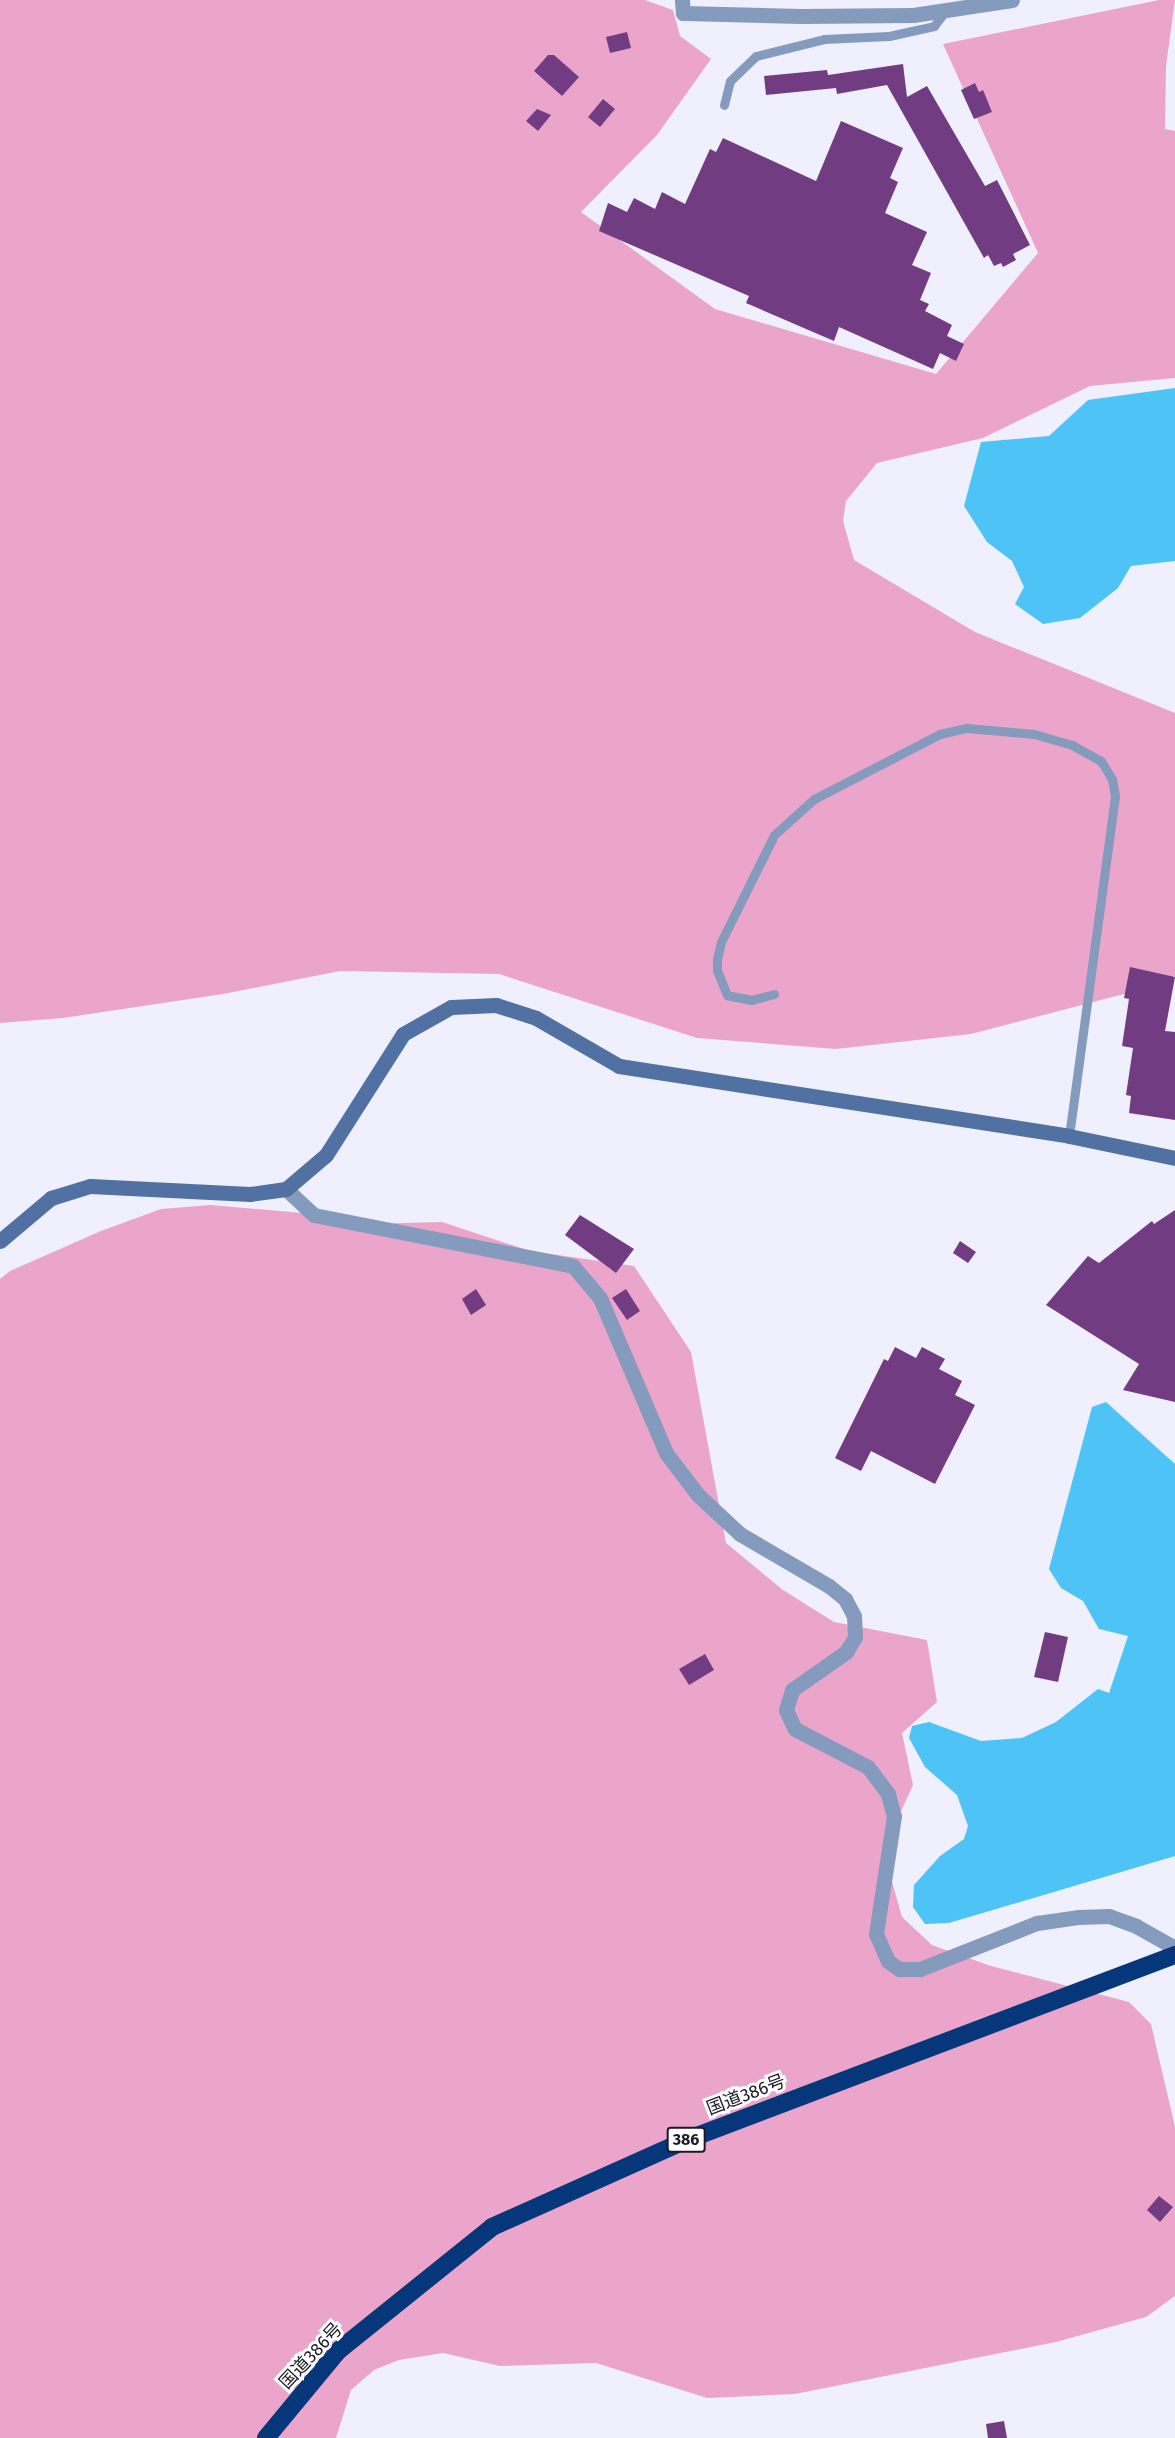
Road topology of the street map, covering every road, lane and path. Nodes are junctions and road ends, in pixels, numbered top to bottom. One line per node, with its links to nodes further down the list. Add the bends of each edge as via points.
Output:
1 (682, 0): 3 (street, via 683,13 913,15)
2 (1012, 0): 3 (street)
3 (946, 10): 4 (lane, via 934,26 889,36 824,39 756,56 730,81)
4 (724, 105)
5 (774, 994): 6 (lane, via 752,1000 727,995 717,970 717,958 721,942 774,834 814,799 939,734 967,728 1034,734 1072,745 1101,761 1112,779 1115,796)
6 (1069, 1136): 7 (street); 8 (street, via 619,1066 536,1018 496,1005 451,1007 403,1034 326,1155)
7 (1175, 1158)
8 (286, 1189): 9 (street, via 250,1194 90,1186 51,1198); 10 (street, via 314,1215 573,1266 600,1298 666,1453 698,1495 740,1534 829,1586 844,1599 854,1616 855,1637 846,1652 792,1690 786,1710 795,1729 868,1767 888,1794 894,1816 876,1934 888,1961 899,1969 920,1969 1037,1923 1078,1917 1109,1916)
9 (0, 1241)
10 (1175, 1948)
11 (1175, 1954): 12 (highway, 国道386号 / 386, via 689,2139 492,2227 338,2351)
12 (266, 2438)

